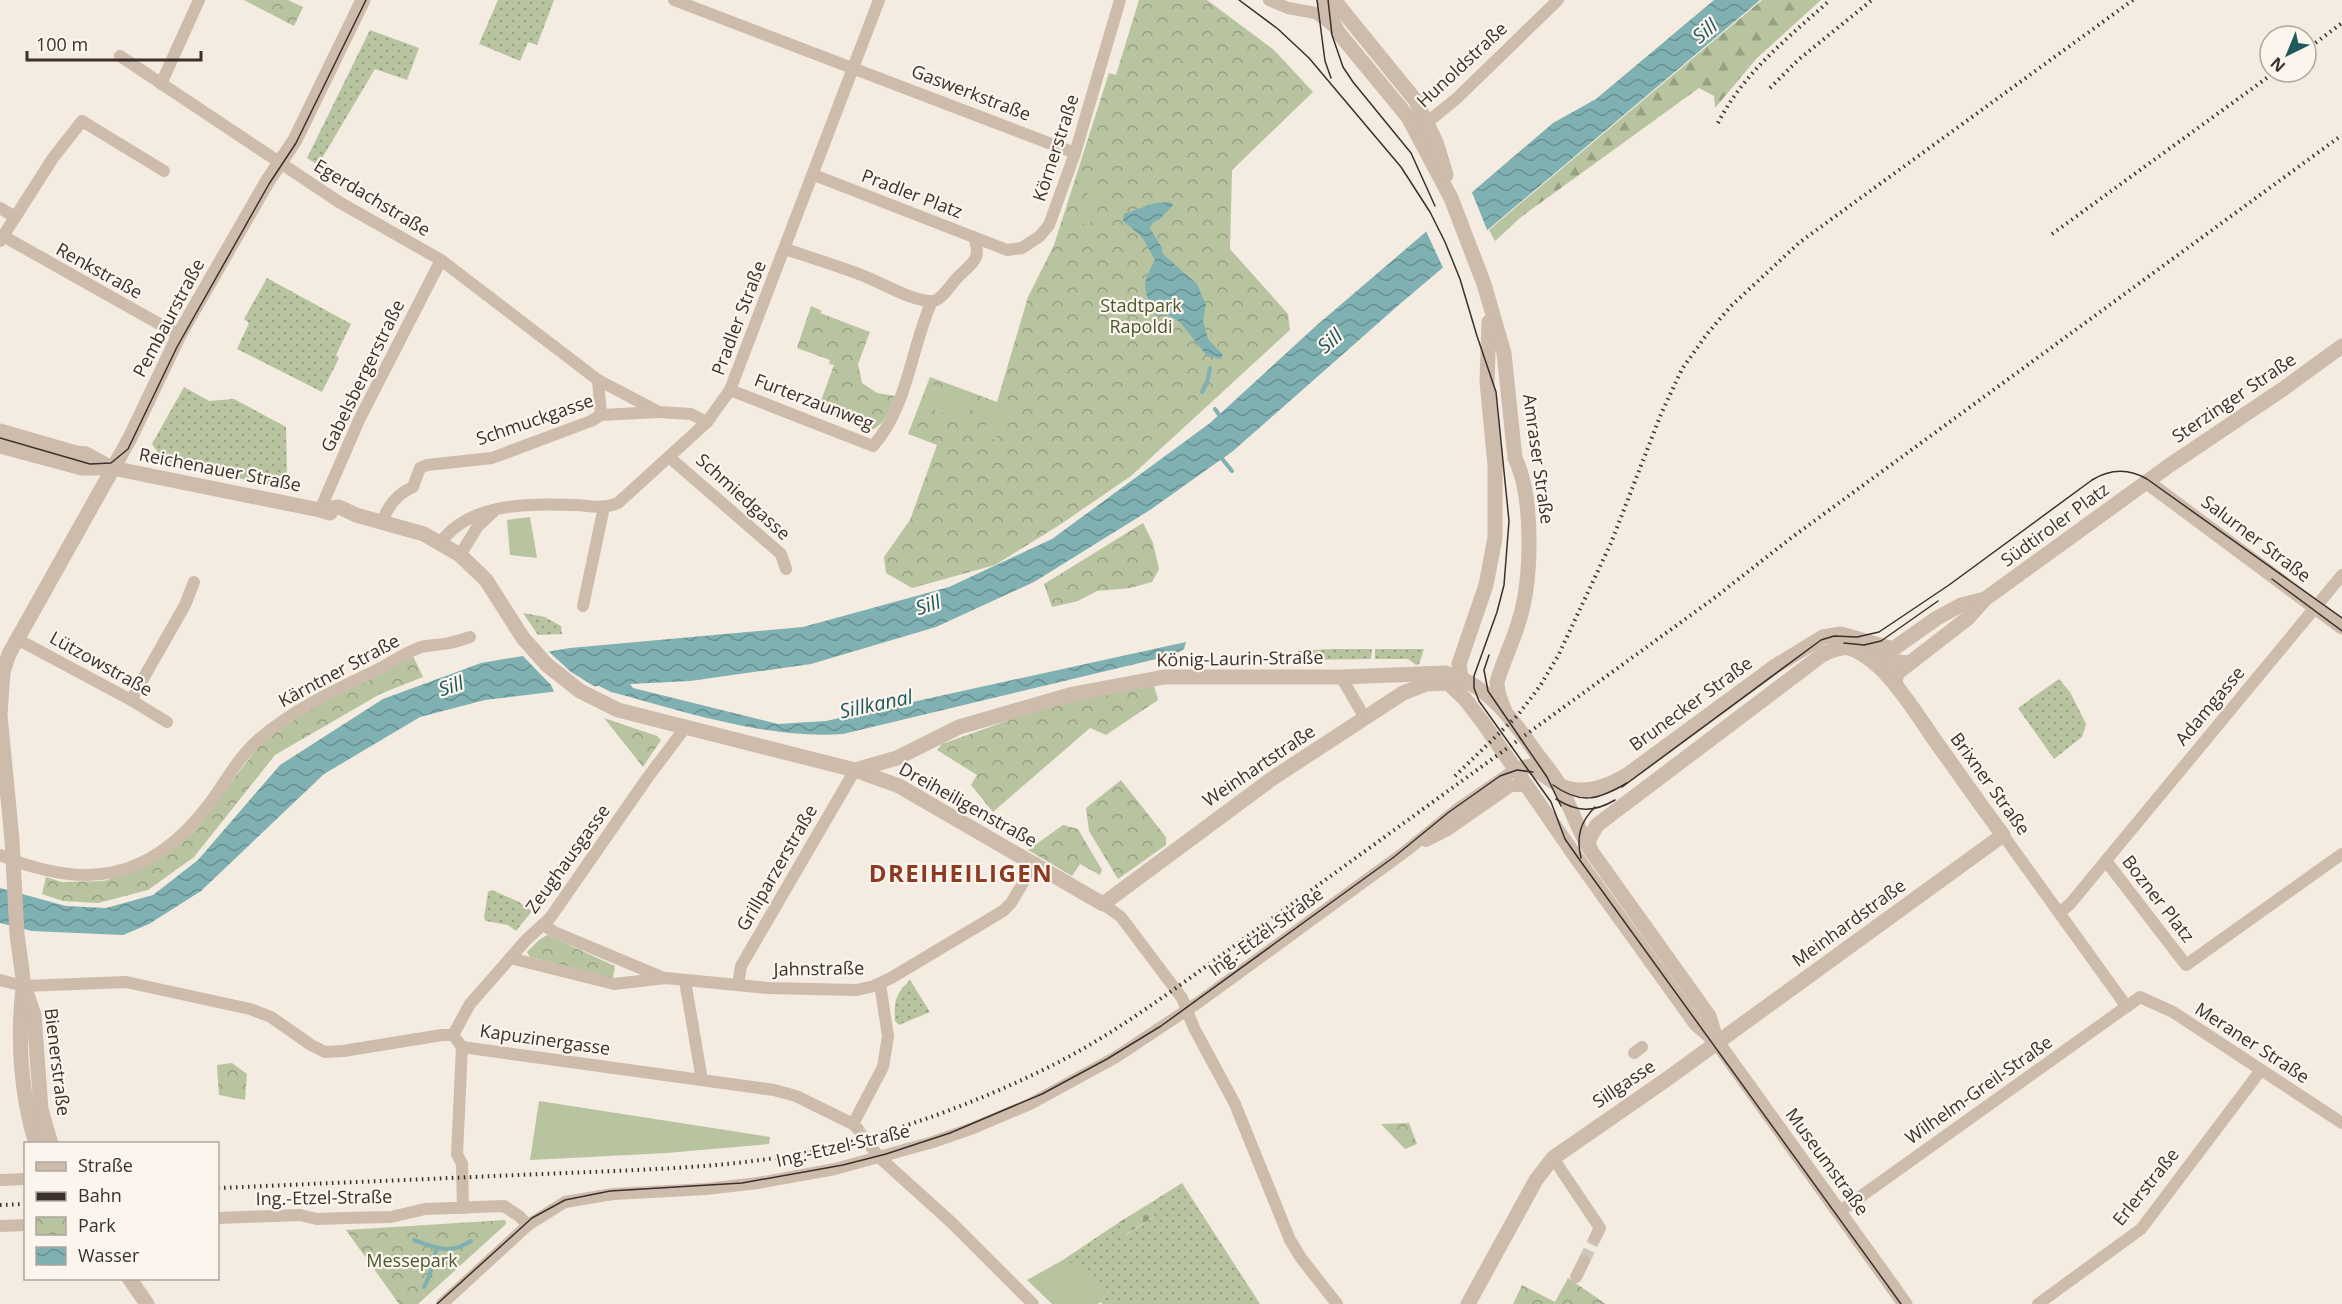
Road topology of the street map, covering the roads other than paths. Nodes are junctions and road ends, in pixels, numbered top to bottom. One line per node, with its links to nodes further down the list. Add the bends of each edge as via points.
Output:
1 (199, 0): 12 (street)
2 (363, 0): 15 (street, Pembaurstraße)
3 (674, 0): 11 (street, Gaswerkstraße)
4 (879, 0): 11 (street, Pradler Straße)
5 (1120, 0): 14 (street, Körnerstraße)
6 (1269, 0): 9 (street, via 1322,15)
7 (1558, 0): 13 (street, Hunoldstraße, via 1456,99)
8 (1331, 1): 9 (street, via 1328,12); 13 (street, via 1413,96)
9 (1338, 32): 13 (street, via 1404,112)
10 (120, 56): 12 (street, Egerdachstraße)
11 (854, 68): 14 (street, Gaswerkstraße); 17 (street, Pradler Straße)
12 (161, 84): 15 (street, Egerdachstraße)
13 (1422, 126): 24 (street, Amraser Straße, via 1439,150)
14 (1075, 153): 20 (street, Körnerstraße, via 1049,225 1040,236 1022,248 1007,250)
15 (280, 163): 23 (street, Egerdachstraße); 26 (street, Pembaurstraße)
16 (164, 171): 19 (street, via 82,121)
17 (814, 175): 20 (street, Pradler Platz); 22 (street, Pradler Straße)
18 (0, 208): 19 (street)
19 (15, 217): 21 (street)
20 (974, 237): 25 (street, Pradler Platz, via 978,249 975,261 938,300)
21 (1, 238): 26 (street, Renkstraße)
22 (785, 249): 25 (street); 29 (street, Pradler Straße)
23 (441, 260): 28 (street, Egerdachstraße); 39 (street, Gabelsbergerstraße, via 359,420)
24 (1484, 284): 58 (street, Amraser Straße, via 1490,333 1487,382 1495,465 1495,538 1486,585); 62 (street, Amraser Straße, via 1504,353 1515,458 1528,514 1527,570 1520,619 1497,682)
25 (932, 301): 29 (street, Furterzaunweg, via 905,385 882,436 873,446)
26 (179, 335): 36 (street, Pembaurstraße)
27 (2342, 346): 37 (street, Sterzinger Straße)
28 (598, 380): 30 (street, Egerdachstraße); 31 (street)
29 (730, 390): 32 (street, Pradler Straße)
30 (659, 412): 31 (street, Schmuckgasse); 32 (street, Egerdachstraße, via 692,414)
31 (601, 415): 41 (street, Schmuckgasse, via 492,458 426,465 420,468 413,488 389,505)
32 (707, 422): 35 (street, Pradler Straße)
33 (0, 431): 36 (street, Reichenauer Straße, via 86,454)
34 (0, 446): 36 (street, Reichenauer Straße, via 82,468)
35 (669, 457): 38 (street, Pradler Straße, via 622,501); 44 (street, Schmiedgasse, via 781,554)
36 (112, 468): 39 (street, Reichenauer Straße); 52 (street, Pembaurstraße)
37 (2147, 482): 47 (street, Südtiroler Platz); 49 (street, Salurner Straße)
38 (604, 507): 40 (street, via 541,505); 48 (street)
39 (320, 510): 41 (street, Reichenauer Straße)
40 (497, 510): 42 (street, via 459,522); 43 (street, via 478,526)
41 (382, 521): 42 (street, Reichenauer Straße)
42 (440, 543): 43 (street, Reichenauer Straße)
43 (460, 555): 60 (street, Reichenauer Straße, via 486,580 516,627 547,665)
44 (786, 569)
45 (2342, 575): 49 (street, Adamgasse)
46 (194, 582): 61 (street)
47 (1986, 599): 54 (street, Südtiroler Platz, via 1946,612); 56 (street, Südtiroler Platz, via 1968,618)
48 (583, 606)
49 (2315, 607): 50 (street, Salurner Straße); 80 (street, Adamgasse)
50 (2342, 627)
51 (470, 637): 79 (street, Kärntner Straße, via 422,647 291,714 244,755 189,829 164,851 145,861 103,874 64,875)
52 (17, 639): 55 (street, Pembaurstraße); 61 (street, Lützowstraße)
53 (1843, 640): 54 (street); 59 (street); 71 (street, Brunecker Straße, via 1823,637 1774,667 1620,780 1587,790); 73 (street)
54 (1891, 654): 56 (street); 59 (street, via 1887,672)
55 (4, 660): 63 (street, Pembaurstraße)
56 (1909, 663): 59 (street, Südtiroler Platz, via 1897,673)
57 (1341, 677): 58 (street, König-Laurin-Straße); 64 (street); 67 (street, König-Laurin-Straße, via 1164,677 1074,694 959,727)
58 (1451, 678): 62 (street, Museumstraße, via 1489,696); 64 (street, Weinhartstraße, via 1403,693); 68 (street, Museumstraße)
59 (1893, 683): 75 (street, Brixner Straße)
60 (590, 697): 66 (street, Dreiheiligenstraße, via 618,710)
61 (131, 700): 65 (street, Lützowstraße)
62 (1504, 709): 71 (street, Museumstraße)
63 (0, 715): 79 (street, Pembaurstraße)
64 (1365, 718): 82 (street, Weinhartstraße, via 1266,783)
65 (167, 722)
66 (686, 728): 69 (street, Dreiheiligenstraße); 84 (street, Zeughausgasse)
67 (897, 758): 69 (street, König-Laurin-Straße); 70 (street, via 891,776)
68 (1516, 769): 71 (street, via 1531,766); 72 (street, Museumstraße); 76 (street, Ing.-Etzel-Straße)
69 (855, 770): 70 (street, Dreiheiligenstraße); 91 (street, Grillparzerstraße, via 741,966)
70 (899, 786): 81 (street, Dreiheiligenstraße)
71 (1560, 786): 74 (street, Museumstraße)
72 (1537, 798): 74 (street, Museumstraße, via 1559,820); 76 (street, Ing.-Etzel-Straße, via 1523,786 1511,786 1446,831); 97 (street, Museumstraße, via 1696,1024)
73 (1597, 825): 74 (street); 77 (street, via 1588,841)
74 (1577, 827): 77 (street, Museumstraße)
75 (2003, 835): 83 (street, Brixner Straße); 97 (street, Meinhardstraße)
76 (1406, 851): 95 (street, Ing.-Etzel-Straße)
77 (1591, 851): 97 (street, Museumstraße, via 1709,1016)
78 (2342, 854): 80 (street, Bozner Platz, via 2186,965)
79 (7, 858): 85 (street, Pembaurstraße, via 14,882)
80 (2106, 861): 83 (street, Bozner Platz)
81 (1035, 863): 82 (street, Dreiheiligenstraße); 90 (street, Jahnstraße, via 1003,911)
82 (1102, 904): 95 (street, Dreiheiligenstraße, via 1121,916)
83 (2059, 913): 94 (street)
84 (544, 925): 86 (street, Zeughausgasse); 87 (street, Jahnstraße)
85 (17, 934): 92 (street, Bienerstraße)
86 (510, 958): 87 (street, Jahnstraße, via 614,984); 96 (street, Zeughausgasse, via 470,1004)
87 (666, 978): 89 (street, Jahnstraße)
88 (0, 980): 92 (street, Kapuzinergasse)
89 (685, 981): 91 (street, Jahnstraße); 100 (street)
90 (880, 984): 91 (street, Jahnstraße, via 852,990); 100 (street, Kapuzinergasse, via 888,1036 883,1067 855,1126 796,1096)
91 (738, 985)
92 (24, 986): 96 (street, Kapuzinergasse, via 126,982 250,1009 271,1017 324,1052); 102 (street, Bienerstraße, via 20,1015 22,1060 27,1109); 103 (street, Bienerstraße, via 34,1015 41,1109)
93 (2140, 997): 94 (street, Wilhelm-Greil-Straße); 99 (street, Meraner Straße, via 2173,1012)
94 (2127, 1007): 109 (street, Wilhelm-Greil-Straße)
95 (1188, 1010): 104 (street, Ing.-Etzel-Straße, via 1116,1057 1030,1104 973,1128); 121 (street, Dreiheiligenstraße, via 1235,1104 1296,1252)
96 (453, 1035): 98 (street, Kapuzinergasse)
97 (1717, 1042): 105 (street, Sillgasse); 109 (street, Museumstraße)
98 (462, 1047): 100 (street, Kapuzinergasse); 108 (street, via 458,1154 462,1164)
99 (2261, 1070): 101 (street, Meraner Straße); 124 (street, Erlerstraße, via 2140,1229)
100 (702, 1080)
101 (2342, 1123)
102 (36, 1142)
103 (51, 1142)
104 (876, 1153): 112 (street, Ing.-Etzel-Straße, via 815,1173 758,1183 583,1198 565,1202); 120 (street)
105 (1553, 1158): 114 (street, via 1600,1228); 122 (street, Sillgasse, via 1536,1180)
106 (24, 1179): 107 (street)
107 (0, 1180)
108 (463, 1208): 110 (street, Ing.-Etzel-Straße, via 425,1209 391,1220 358,1222 300,1215); 112 (street, Ing.-Etzel-Straße, via 504,1206)
109 (1839, 1212): 123 (street, Museumstraße)
110 (219, 1218)
111 (24, 1225): 113 (street)
112 (528, 1225): 119 (street)
113 (0, 1226)
114 (1594, 1238)
115 (1584, 1261): 116 (street)
116 (1576, 1277)
117 (130, 1280): 118 (street)
118 (147, 1304)
119 (442, 1304)
120 (1033, 1304)
121 (1337, 1304)
122 (1468, 1304)
123 (1905, 1304)
124 (2038, 1304)

